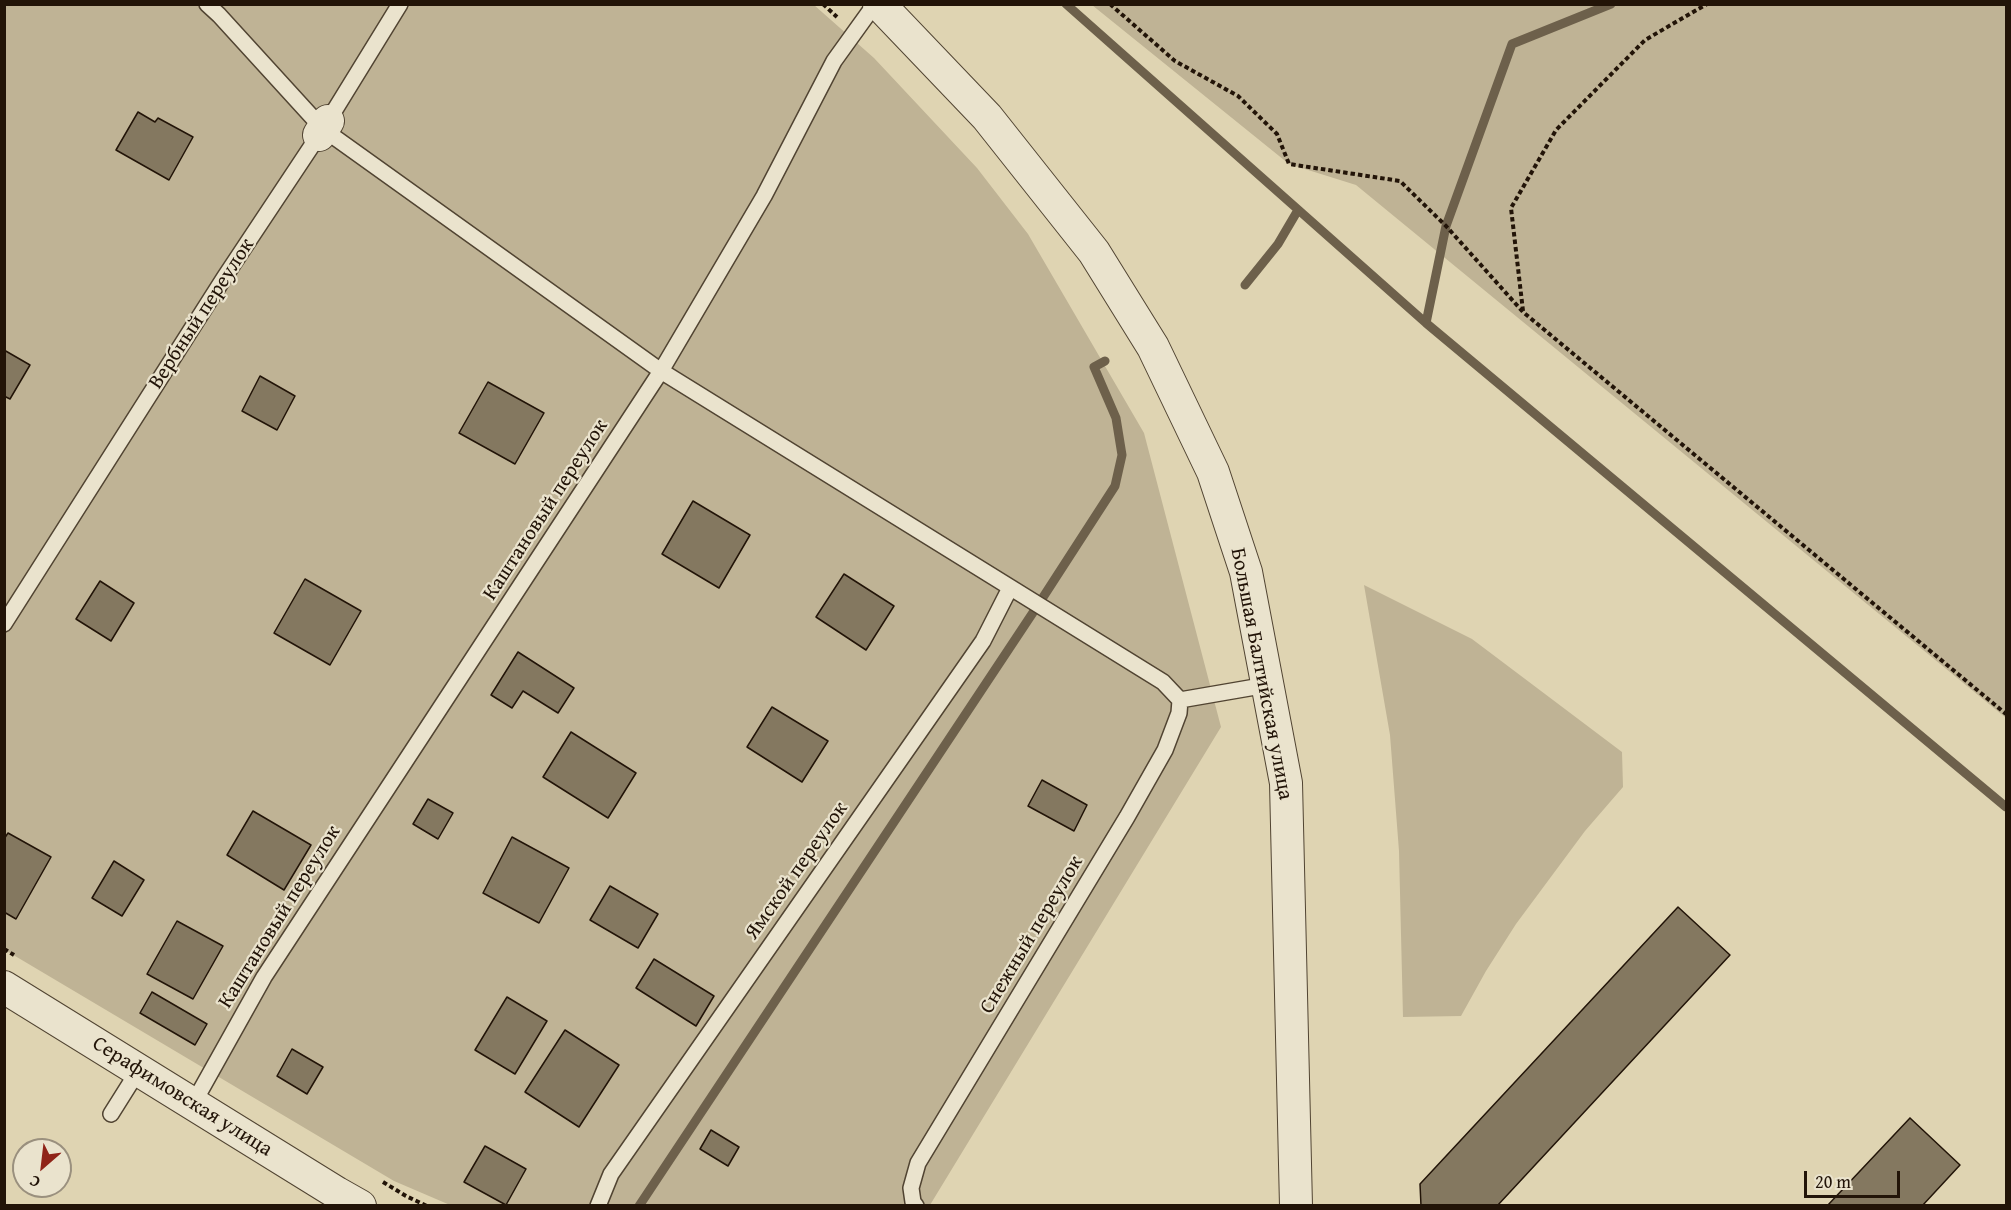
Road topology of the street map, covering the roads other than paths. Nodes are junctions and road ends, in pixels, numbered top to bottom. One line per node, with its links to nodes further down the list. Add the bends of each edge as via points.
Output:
1 (207, 4): 4 (lane)
2 (400, 4): 4 (lane, Вербный переулок)
3 (877, 4): 5 (lane, Каштановый переулок, via 834,61 764,196); 8 (street, Большая Балтийская улица, via 987,117 1094,252 1153,347 1213,472 1246,572)
4 (323, 129): 5 (lane); 7 (lane, Вербный переулок)
5 (661, 371): 6 (lane); 12 (lane, Каштановый переулок, via 264,977)
6 (1010, 588): 9 (lane, via 1163,682); 15 (lane, Ямской переулок, via 983,641 611,1174)
7 (4, 624)
8 (1267, 685): 9 (lane); 17 (street, Большая Балтийская улица, via 1286,783)
9 (1180, 700): 16 (lane, Снежный переулок, via 1165,750 918,1163 911,1188)
10 (4, 987): 11 (street, Серафимовская улица)
11 (138, 1071): 12 (street, Серафимовская улица); 13 (lane)
12 (193, 1104): 14 (street, Серафимовская улица)
13 (111, 1114)
14 (360, 1206)
15 (598, 1206)
16 (916, 1206)
17 (1296, 1206)

